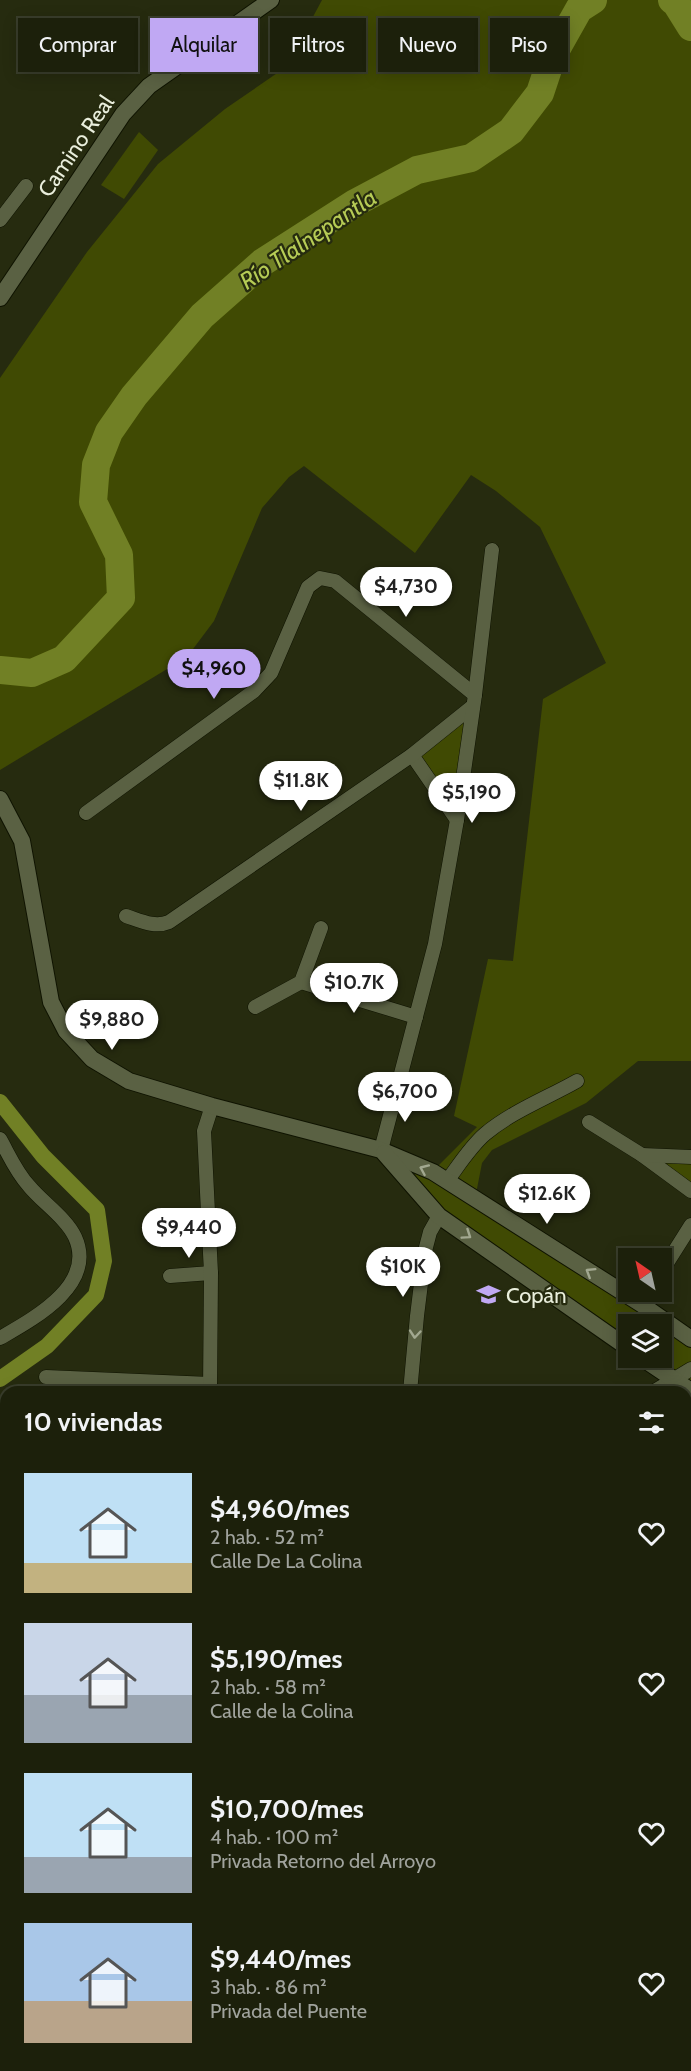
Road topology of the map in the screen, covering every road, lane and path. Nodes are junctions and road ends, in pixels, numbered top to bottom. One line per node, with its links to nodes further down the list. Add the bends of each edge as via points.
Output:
1 (270, 0): 4 (main road, Camino Real, via 135,100)
2 (26, 186): 3 (street)
3 (0, 220)
4 (0, 298)
5 (492, 550): 6 (street)
6 (474, 700): 7 (street); 9 (street, via 335,580 320,578 308,587 271,673 254,691); 10 (street)
7 (412, 755): 10 (street); 11 (street, via 169,922 161,926)
8 (0, 799): 17 (main road, via 22,841 51,1002 66,1031 92,1059 129,1081)
9 (86, 813)
10 (457, 820): 15 (street, via 435,944)
11 (126, 916)
12 (321, 928): 13 (street)
13 (300, 981): 14 (street); 15 (street)
14 (255, 1007)
15 (416, 1017): 20 (street)
16 (577, 1081): 23 (street, via 484,1135)
17 (212, 1106): 20 (main road); 28 (street, via 204,1131)
18 (589, 1122): 21 (street)
19 (0, 1138): 32 (street, via 17,1171 75,1237 80,1260 72,1281 53,1305)
20 (381, 1150): 23 (main road, one-way to 20); 25 (main road)
21 (642, 1155): 22 (street); 24 (street)
22 (691, 1157)
23 (447, 1181): 30 (main road, one-way to 23)
24 (691, 1191)
25 (439, 1216): 34 (main road, one-way to 34); 41 (street, one-way to 41, via 425,1251)
26 (691, 1225): 27 (street)
27 (672, 1255)
28 (211, 1274): 29 (street); 40 (street)
29 (170, 1276)
30 (618, 1283)
31 (649, 1302): 33 (main road)
32 (0, 1338)
33 (691, 1339)
34 (618, 1340)
35 (656, 1368): 38 (main road)
36 (691, 1369): 38 (street)
37 (46, 1377): 39 (street)
38 (673, 1380): 42 (street); 43 (main road)
39 (180, 1386)
40 (210, 1386)
41 (411, 1386)
42 (663, 1386)
43 (683, 1386)

